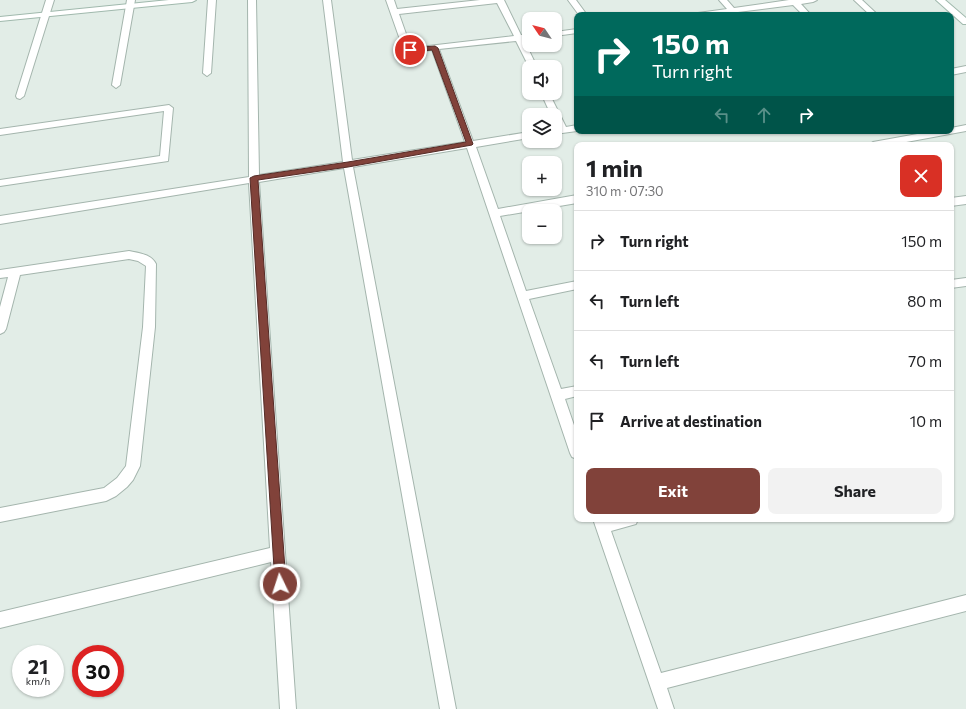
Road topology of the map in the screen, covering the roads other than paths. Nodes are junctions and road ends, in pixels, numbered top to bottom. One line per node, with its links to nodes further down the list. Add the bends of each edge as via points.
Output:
1 (50, 0): 21 (street)
2 (192, 0): 14 (street)
3 (212, 0): 32 (street)
4 (252, 0): 45 (street)
5 (327, 0): 44 (street)
6 (390, 0): 15 (street)
7 (500, 0): 15 (street); 26 (street)
8 (572, 0): 16 (street)
9 (723, 0): 17 (street)
10 (813, 0): 13 (street)
11 (858, 0): 20 (street)
12 (940, 0): 23 (street)
13 (794, 1): 18 (street); 19 (street)
14 (131, 3): 21 (street); 33 (street)
15 (395, 12): 28 (street, via 407,49 414,51)
16 (581, 12)
17 (733, 12)
18 (739, 12)
19 (804, 12)
20 (871, 12)
21 (44, 14): 22 (street); 34 (street)
22 (0, 19)
23 (965, 20)
24 (574, 31): 25 (street)
25 (562, 33)
26 (519, 38): 27 (street); 28 (street); 29 (street)
27 (522, 38)
28 (435, 48): 43 (street)
29 (530, 60)
30 (966, 69): 31 (street)
31 (954, 71)
32 (207, 73)
33 (116, 85)
34 (20, 96)
35 (574, 128): 37 (street)
36 (966, 128): 38 (street)
37 (562, 130)
38 (954, 130)
39 (0, 132): 46 (street, via 169,108 165,159)
40 (934, 134): 42 (street)
41 (522, 136): 43 (street)
42 (890, 142)
43 (470, 144): 44 (street); 50 (street)
44 (348, 165): 45 (street); 69 (street)
45 (254, 178): 51 (street); 64 (street)
46 (0, 183)
47 (574, 199): 50 (street)
48 (966, 200): 49 (street)
49 (954, 202)
50 (493, 214): 57 (street)
51 (0, 220)
52 (15, 272): 53 (street); 58 (street); 62 (street, via 129,255 141,257 151,264 149,327 132,466 128,477 120,486 106,494)
53 (0, 274)
54 (966, 282): 55 (street)
55 (954, 284)
56 (574, 286): 57 (street)
57 (523, 296): 60 (street)
58 (0, 329)
59 (574, 392): 60 (street)
60 (557, 395): 61 (street)
61 (574, 444)
62 (0, 515)
63 (601, 522): 67 (street)
64 (278, 553): 66 (street); 68 (street)
65 (966, 603): 67 (street)
66 (0, 620)
67 (657, 682): 70 (street)
68 (288, 709)
69 (448, 709)
70 (666, 709)

